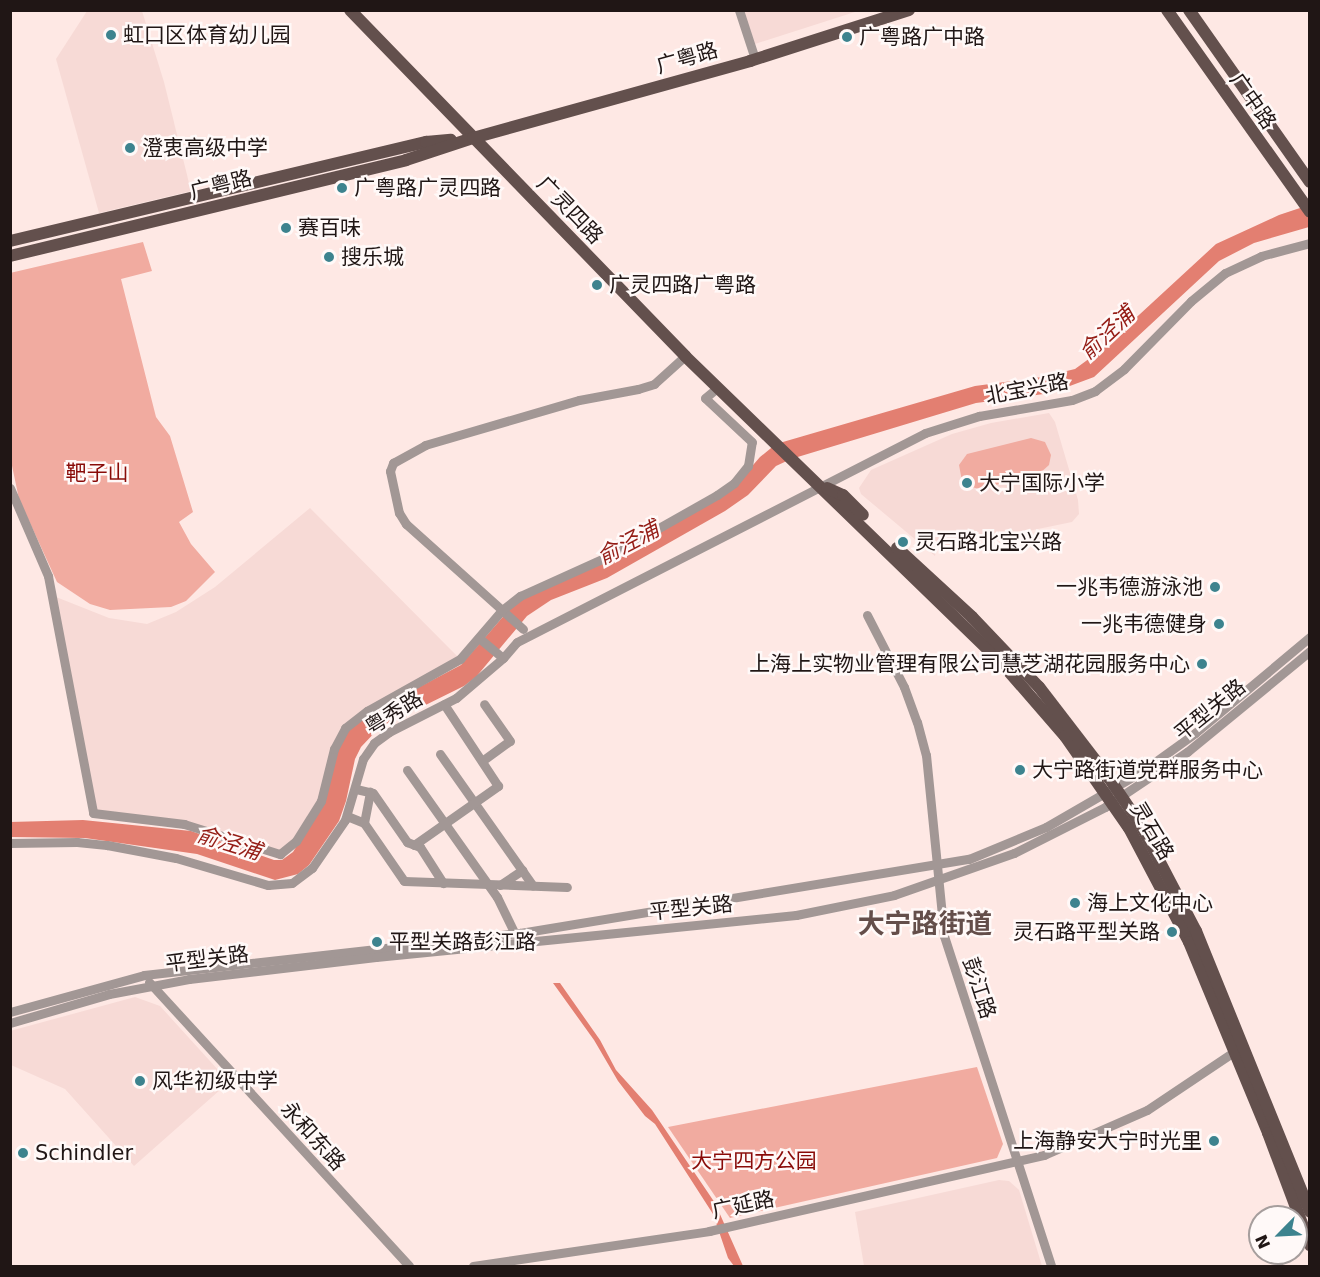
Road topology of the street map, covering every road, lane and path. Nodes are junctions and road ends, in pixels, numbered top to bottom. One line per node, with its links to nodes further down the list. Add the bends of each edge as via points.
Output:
1 (350, 10): 7 (main road, 广灵四路)
2 (739, 10): 6 (street)
3 (909, 10): 6 (main road, 广粤路)
4 (1167, 10): 9 (main road, 广中路)
5 (1190, 10): 8 (main road, 广中路)
6 (755, 59): 7 (main road, 广粤路)
7 (473, 138): 10 (main road, 广粤路, via 426,142); 12 (main road, 广粤路, via 406,160); 13 (main road, 广灵四路)
8 (1310, 182)
9 (1307, 210)
10 (10, 241)
11 (1310, 243): 16 (street, 北宝兴路, via 1261,256 1225,273 1191,301 1124,369 1095,391 1064,402 979,416 937,428)
12 (10, 256)
13 (685, 356): 14 (main road, 广灵四路); 18 (street, via 654,384 579,400 425,445 393,463 390,471 399,513 406,524)
14 (718, 387): 15 (main road, 广灵四路); 18 (street, via 705,398 752,442 748,466 734,483 611,555 538,586)
15 (806, 474): 16 (main road, 灵石路)
16 (821, 485): 24 (street, 粤秀路, via 517,642); 32 (main road, 灵石路, via 999,659)
17 (10, 488): 22 (street, via 48,576 93,813 184,825 280,854 296,841 321,801 334,749 345,728 367,711 460,660)
18 (503, 611): 20 (street); 22 (street)
19 (867, 615): 39 (street, 彭江路, via 904,687 917,722 926,755)
20 (524, 629)
21 (1310, 637): 32 (street, 平型关路)
22 (479, 638): 24 (street)
23 (1310, 651): 32 (street, 平型关路, via 1187,752)
24 (503, 658): 25 (street, 粤秀路)
25 (444, 704): 28 (street); 30 (street, 粤秀路, via 374,743 363,759)
26 (484, 704): 28 (street, via 510,741)
27 (440, 754): 33 (street)
28 (482, 761): 33 (street, via 498,786)
29 (407, 770): 36 (street)
30 (356, 789): 31 (street); 34 (street, 粤秀路)
31 (370, 792): 35 (street); 38 (street, via 407,842)
32 (1114, 795): 39 (street, 平型关路, via 1005,845); 41 (street, 平型关路, via 1054,835); 52 (main road, 灵石路, via 1189,942); 54 (main road, 灵石路, via 1171,880 1196,931)
33 (474, 804): 36 (street); 40 (street)
34 (347, 816): 35 (street); 37 (street, 粤秀路, via 307,874 292,883 277,885 143,851 77,842)
35 (364, 823): 42 (street, via 404,881)
36 (445, 824): 38 (street); 43 (street)
37 (10, 843)
38 (414, 845): 42 (street, via 420,847)
39 (937, 864): 41 (street, 彭江路); 47 (street, 平型关路)
40 (522, 870): 44 (street); 45 (street)
41 (938, 881): 49 (street, 平型关路, via 894,895 796,915 376,957); 53 (street, 彭江路, via 950,959)
42 (443, 883): 43 (street)
43 (488, 884): 44 (street); 47 (street)
44 (500, 885): 45 (street)
45 (533, 886): 46 (street)
46 (567, 887)
47 (515, 934): 48 (street, 平型关路)
48 (144, 975): 49 (street, 永和东路); 50 (street, 平型关路)
49 (152, 985): 51 (street, 平型关路); 56 (street, 永和东路)
50 (10, 1012)
51 (10, 1023)
52 (1235, 1051): 53 (street, 广延路, via 1147,1110 1044,1155); 55 (main road, 灵石路)
53 (1017, 1161): 57 (street, 广延路, via 735,1226); 58 (street, 彭江路)
54 (1310, 1212)
55 (1310, 1245)
56 (409, 1266)
57 (473, 1266)
58 (1051, 1266)

